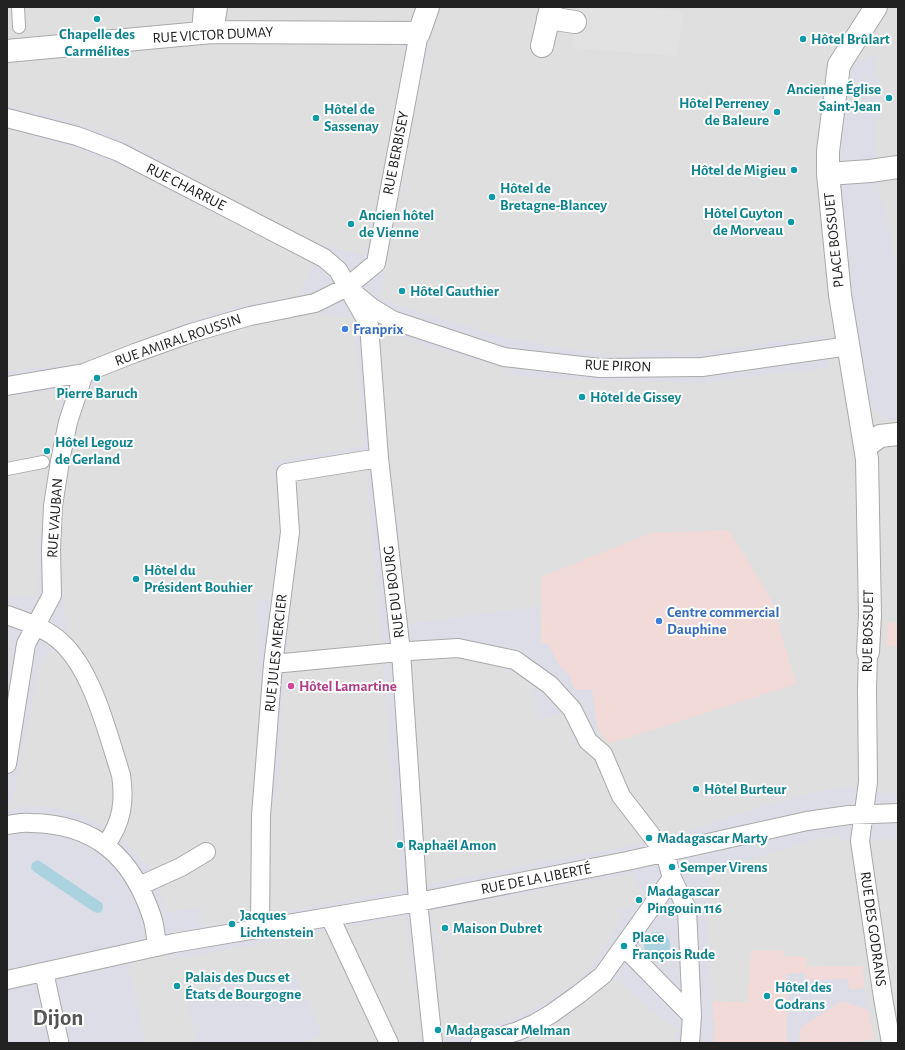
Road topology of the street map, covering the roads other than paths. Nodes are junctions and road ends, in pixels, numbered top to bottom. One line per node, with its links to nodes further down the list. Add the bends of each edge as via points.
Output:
1 (18, 7): 8 (lane)
2 (200, 7): 9 (lane)
3 (216, 7): 9 (street)
4 (428, 7): 10 (street, RUE BERBISEY)
5 (876, 7): 15 (street, PLACE BOSSUET, via 839,65 828,151)
6 (549, 12): 7 (street); 11 (street)
7 (575, 22)
8 (19, 27)
9 (205, 33): 10 (street, RUE VICTOR DUMAY); 12 (street, RUE VICTOR DUMAY)
10 (419, 33): 16 (street, RUE BERBISEY, via 376,263)
11 (542, 46)
12 (17, 48)
13 (7, 118): 16 (street, RUE CHARRUE, via 77,136 119,152 324,258 338,270)
14 (898, 167): 15 (street)
15 (828, 174): 19 (street, PLACE BOSSUET, via 840,296)
16 (347, 287): 17 (street, RUE PIRON); 18 (street, RUE DU BOURG); 20 (street, RUE AMIRAL ROUSSIN, via 315,303 250,316 191,333)
17 (392, 320): 18 (street); 19 (street, RUE PIRON, via 504,357 600,368 702,367)
18 (369, 325): 24 (street, RUE DU BOURG)
19 (849, 346): 23 (street, PLACE BOSSUET)
20 (84, 374): 21 (street, RUE AMIRAL ROUSSIN); 25 (street, RUE VAUBAN)
21 (7, 386)
22 (898, 434): 23 (street, via 880,436)
23 (865, 447): 30 (street, RUE BOSSUET, via 870,615)
24 (379, 458): 29 (street, RUE DU BOURG); 31 (street, RUE JULES MERCIER, via 286,473 290,532)
25 (52, 461): 26 (lane); 28 (street, RUE VAUBAN, via 52,595)
26 (7, 469)
27 (7, 615): 28 (street)
28 (36, 625): 32 (street, via 26,644); 36 (street, via 61,641 78,660 102,718 121,775 120,818)
29 (401, 652): 31 (street); 38 (street, via 458,648 494,655 515,660 550,685 572,709 588,741 603,754 621,796); 41 (street, RUE DU BOURG)
30 (868, 652): 34 (street, RUE BOSSUET, via 868,782)
31 (273, 664): 43 (street, RUE JULES MERCIER, via 261,816)
32 (7, 764)
33 (898, 813): 34 (street, RUE DE LA LIBERTÉ)
34 (863, 814): 38 (street, RUE DE LA LIBERTÉ, via 807,821); 54 (street, RUE DES GODRANS, via 860,841)
35 (7, 825): 36 (street, via 30,822 61,826)
36 (110, 839): 40 (street)
37 (206, 852): 40 (street, via 181,867)
38 (665, 853): 39 (street); 41 (street, RUE DE LA LIBERTÉ)
39 (672, 878): 45 (street); 48 (street, via 687,909)
40 (139, 886): 44 (street)
41 (418, 902): 42 (street, RUE DE LA LIBERTÉ); 51 (street, RUE DU BOURG)
42 (330, 917): 43 (street, RUE DE LA LIBERTÉ); 50 (street)
43 (260, 929): 44 (street, RUE DE LA LIBERTÉ)
44 (166, 945): 46 (street, RUE DE LA LIBERTÉ)
45 (624, 947): 48 (street); 52 (street, via 607,970 551,1014 518,1031)
46 (44, 972): 47 (street, RUE DE LA LIBERTÉ); 49 (street)
47 (7, 980)
48 (692, 1016): 53 (street)
49 (59, 1041)
50 (389, 1043)
51 (433, 1043)
52 (480, 1043)
53 (690, 1043)
54 (891, 1043)

